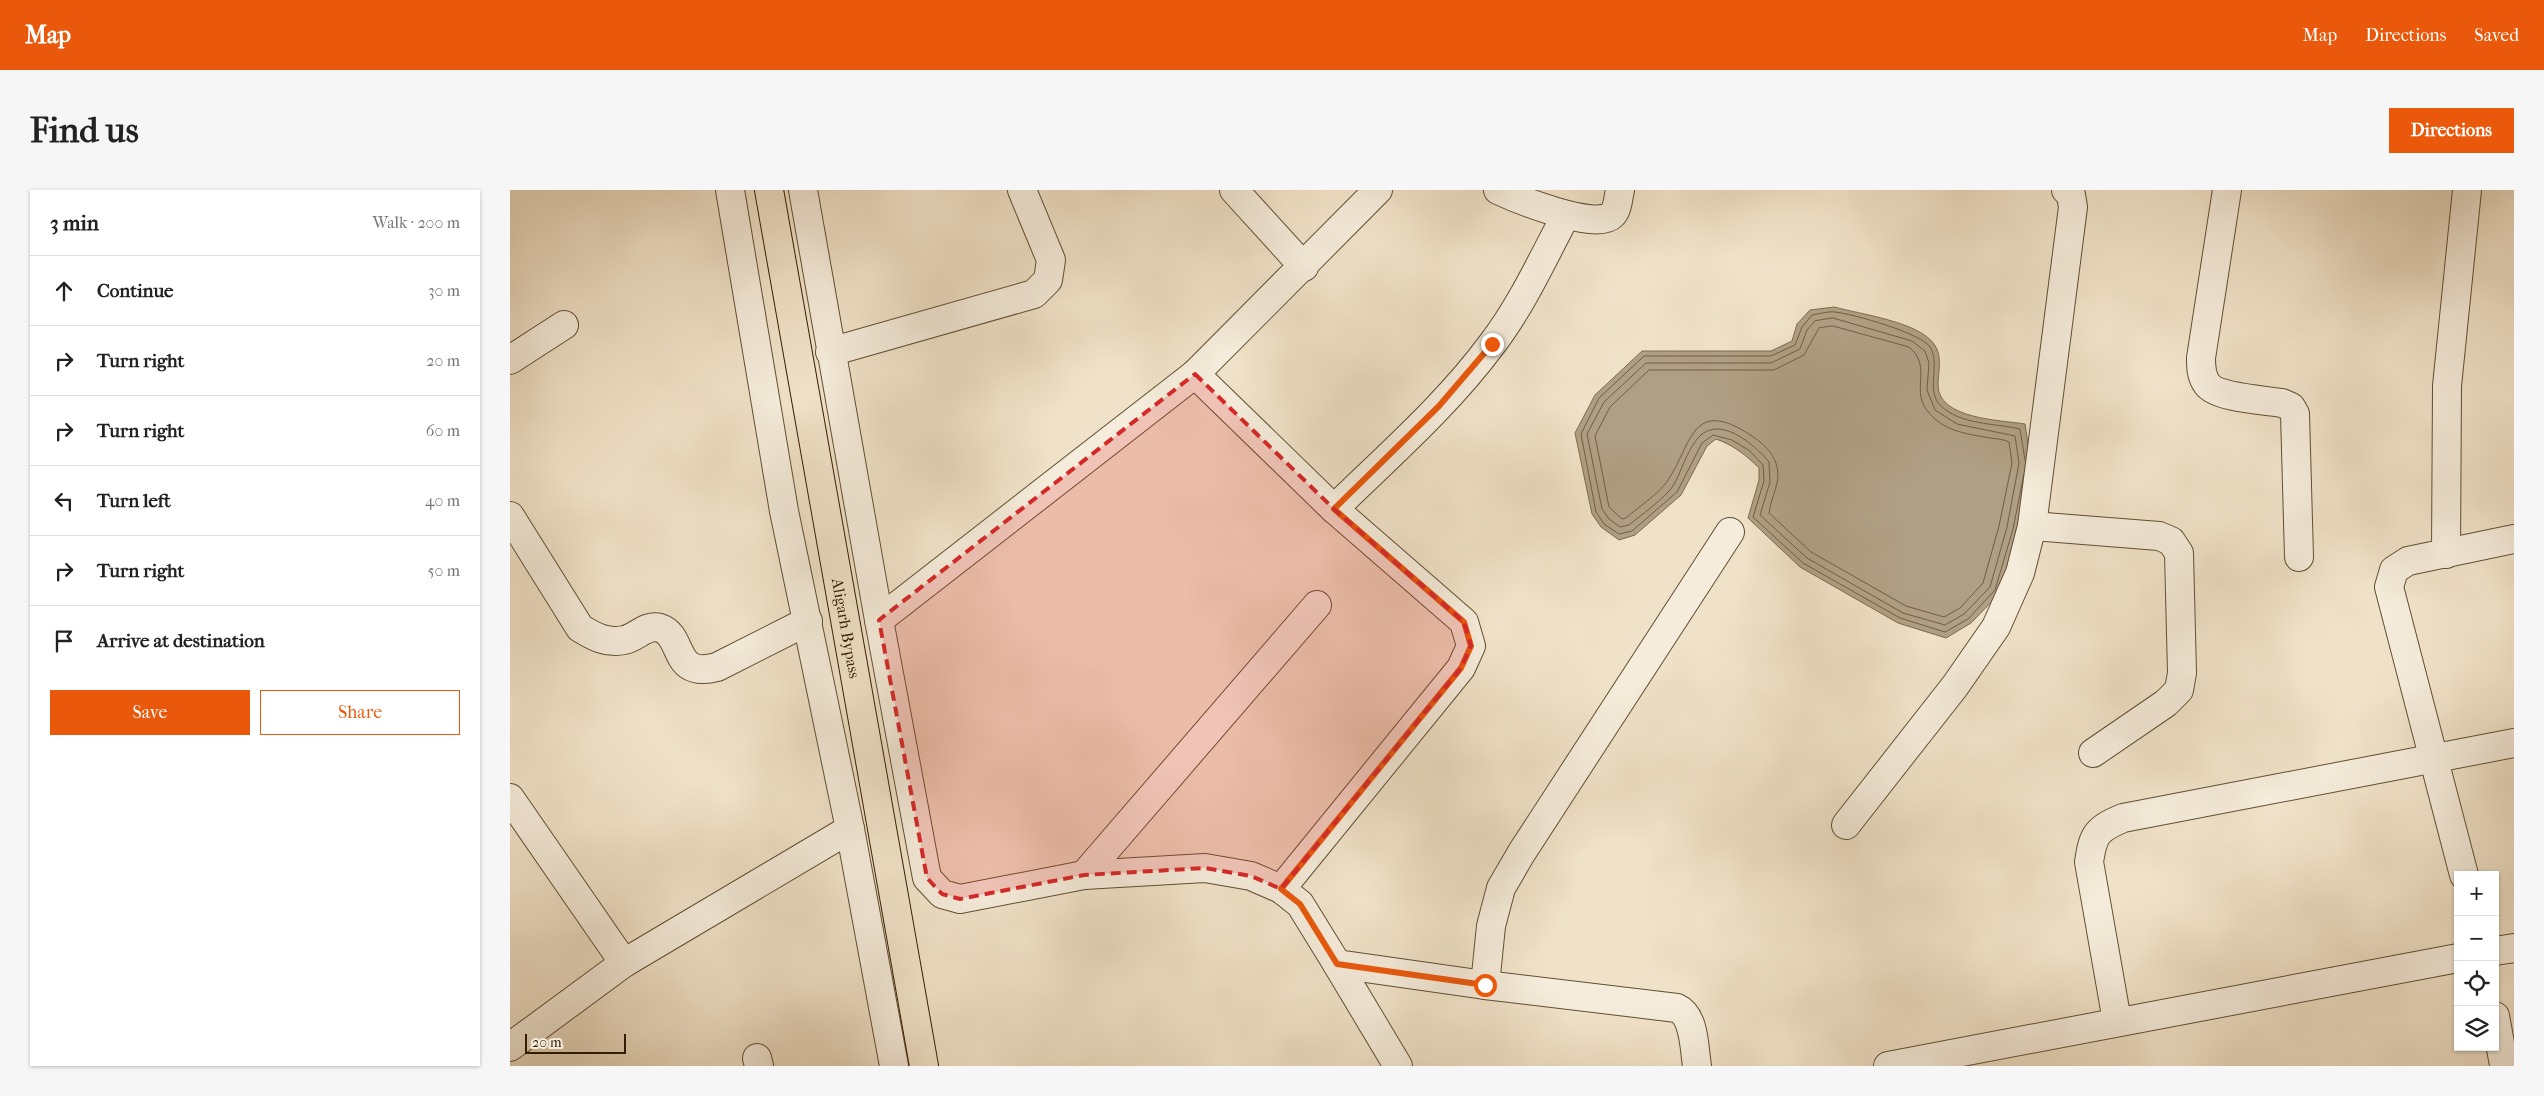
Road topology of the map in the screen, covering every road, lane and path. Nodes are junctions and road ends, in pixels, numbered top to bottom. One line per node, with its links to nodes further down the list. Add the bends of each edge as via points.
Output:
1 (730, 190): 27 (street, via 784,511)
2 (770, 190): 48 (main road, Aligarh Bypass)
3 (803, 190): 15 (street)
4 (1022, 190): 15 (street, via 1051,260 1048,280 1034,294)
5 (1234, 190): 13 (street)
6 (1378, 190): 13 (street)
7 (1498, 190): 12 (street)
8 (1620, 190): 12 (street, via 1616,210 1611,217 1600,220)
9 (2066, 190): 20 (street, via 2071,195 2073,207)
10 (2228, 190): 24 (street, via 2201,358 2202,375 2207,386 2217,392 2282,403 2295,414)
11 (2467, 190): 23 (street, via 2447,386)
12 (1566, 215): 18 (street, via 1530,284 1492,344 1439,406)
13 (1304, 267): 17 (street)
14 (564, 325): 16 (street)
15 (830, 352): 26 (street)
16 (510, 360)
17 (1195, 374): 18 (street); 26 (street)
18 (1334, 509): 36 (street, via 1464,622 1471,646 1461,668)
19 (510, 516): 27 (street, via 580,628 599,640 623,640 648,629 659,628 669,634 683,660 693,668 707,669)
20 (2032, 526): 29 (street, via 2159,536 2172,541 2178,553 2182,673 2179,690 2166,703); 32 (street, via 2020,573 1996,627 1955,686)
21 (1730, 532): 42 (street, via 1522,852 1502,888 1491,926)
22 (2514, 539): 23 (street)
23 (2446, 554): 30 (street, via 2408,561 2394,570 2389,587)
24 (2299, 556)
25 (1317, 605): 35 (street)
26 (878, 620): 35 (street, via 927,878 942,894 960,899)
27 (808, 621): 33 (street)
28 (2514, 743): 30 (street)
29 (2093, 753)
30 (2435, 758): 34 (street); 43 (street, via 2122,818 2103,827 2092,840 2089,862)
31 (510, 798): 40 (street)
32 (1846, 825)
33 (850, 829): 40 (street); 47 (street)
34 (2463, 871)
35 (1084, 875): 36 (street, via 1205,868 1251,876)
36 (1281, 889): 41 (street, via 1300,904)
37 (2514, 948): 38 (street)
38 (2499, 950)
39 (2454, 959): 43 (street)
40 (624, 963): 45 (street)
41 (1337, 964): 42 (street); 49 (street)
42 (1485, 985): 50 (street, via 1677,1008 1684,1011 1689,1019)
43 (2117, 1021): 51 (street)
44 (2499, 1036): 46 (street)
45 (510, 1047)
46 (2505, 1065)
47 (894, 1066)
48 (924, 1066)
49 (1398, 1066)
50 (1697, 1066)
51 (1888, 1066)

